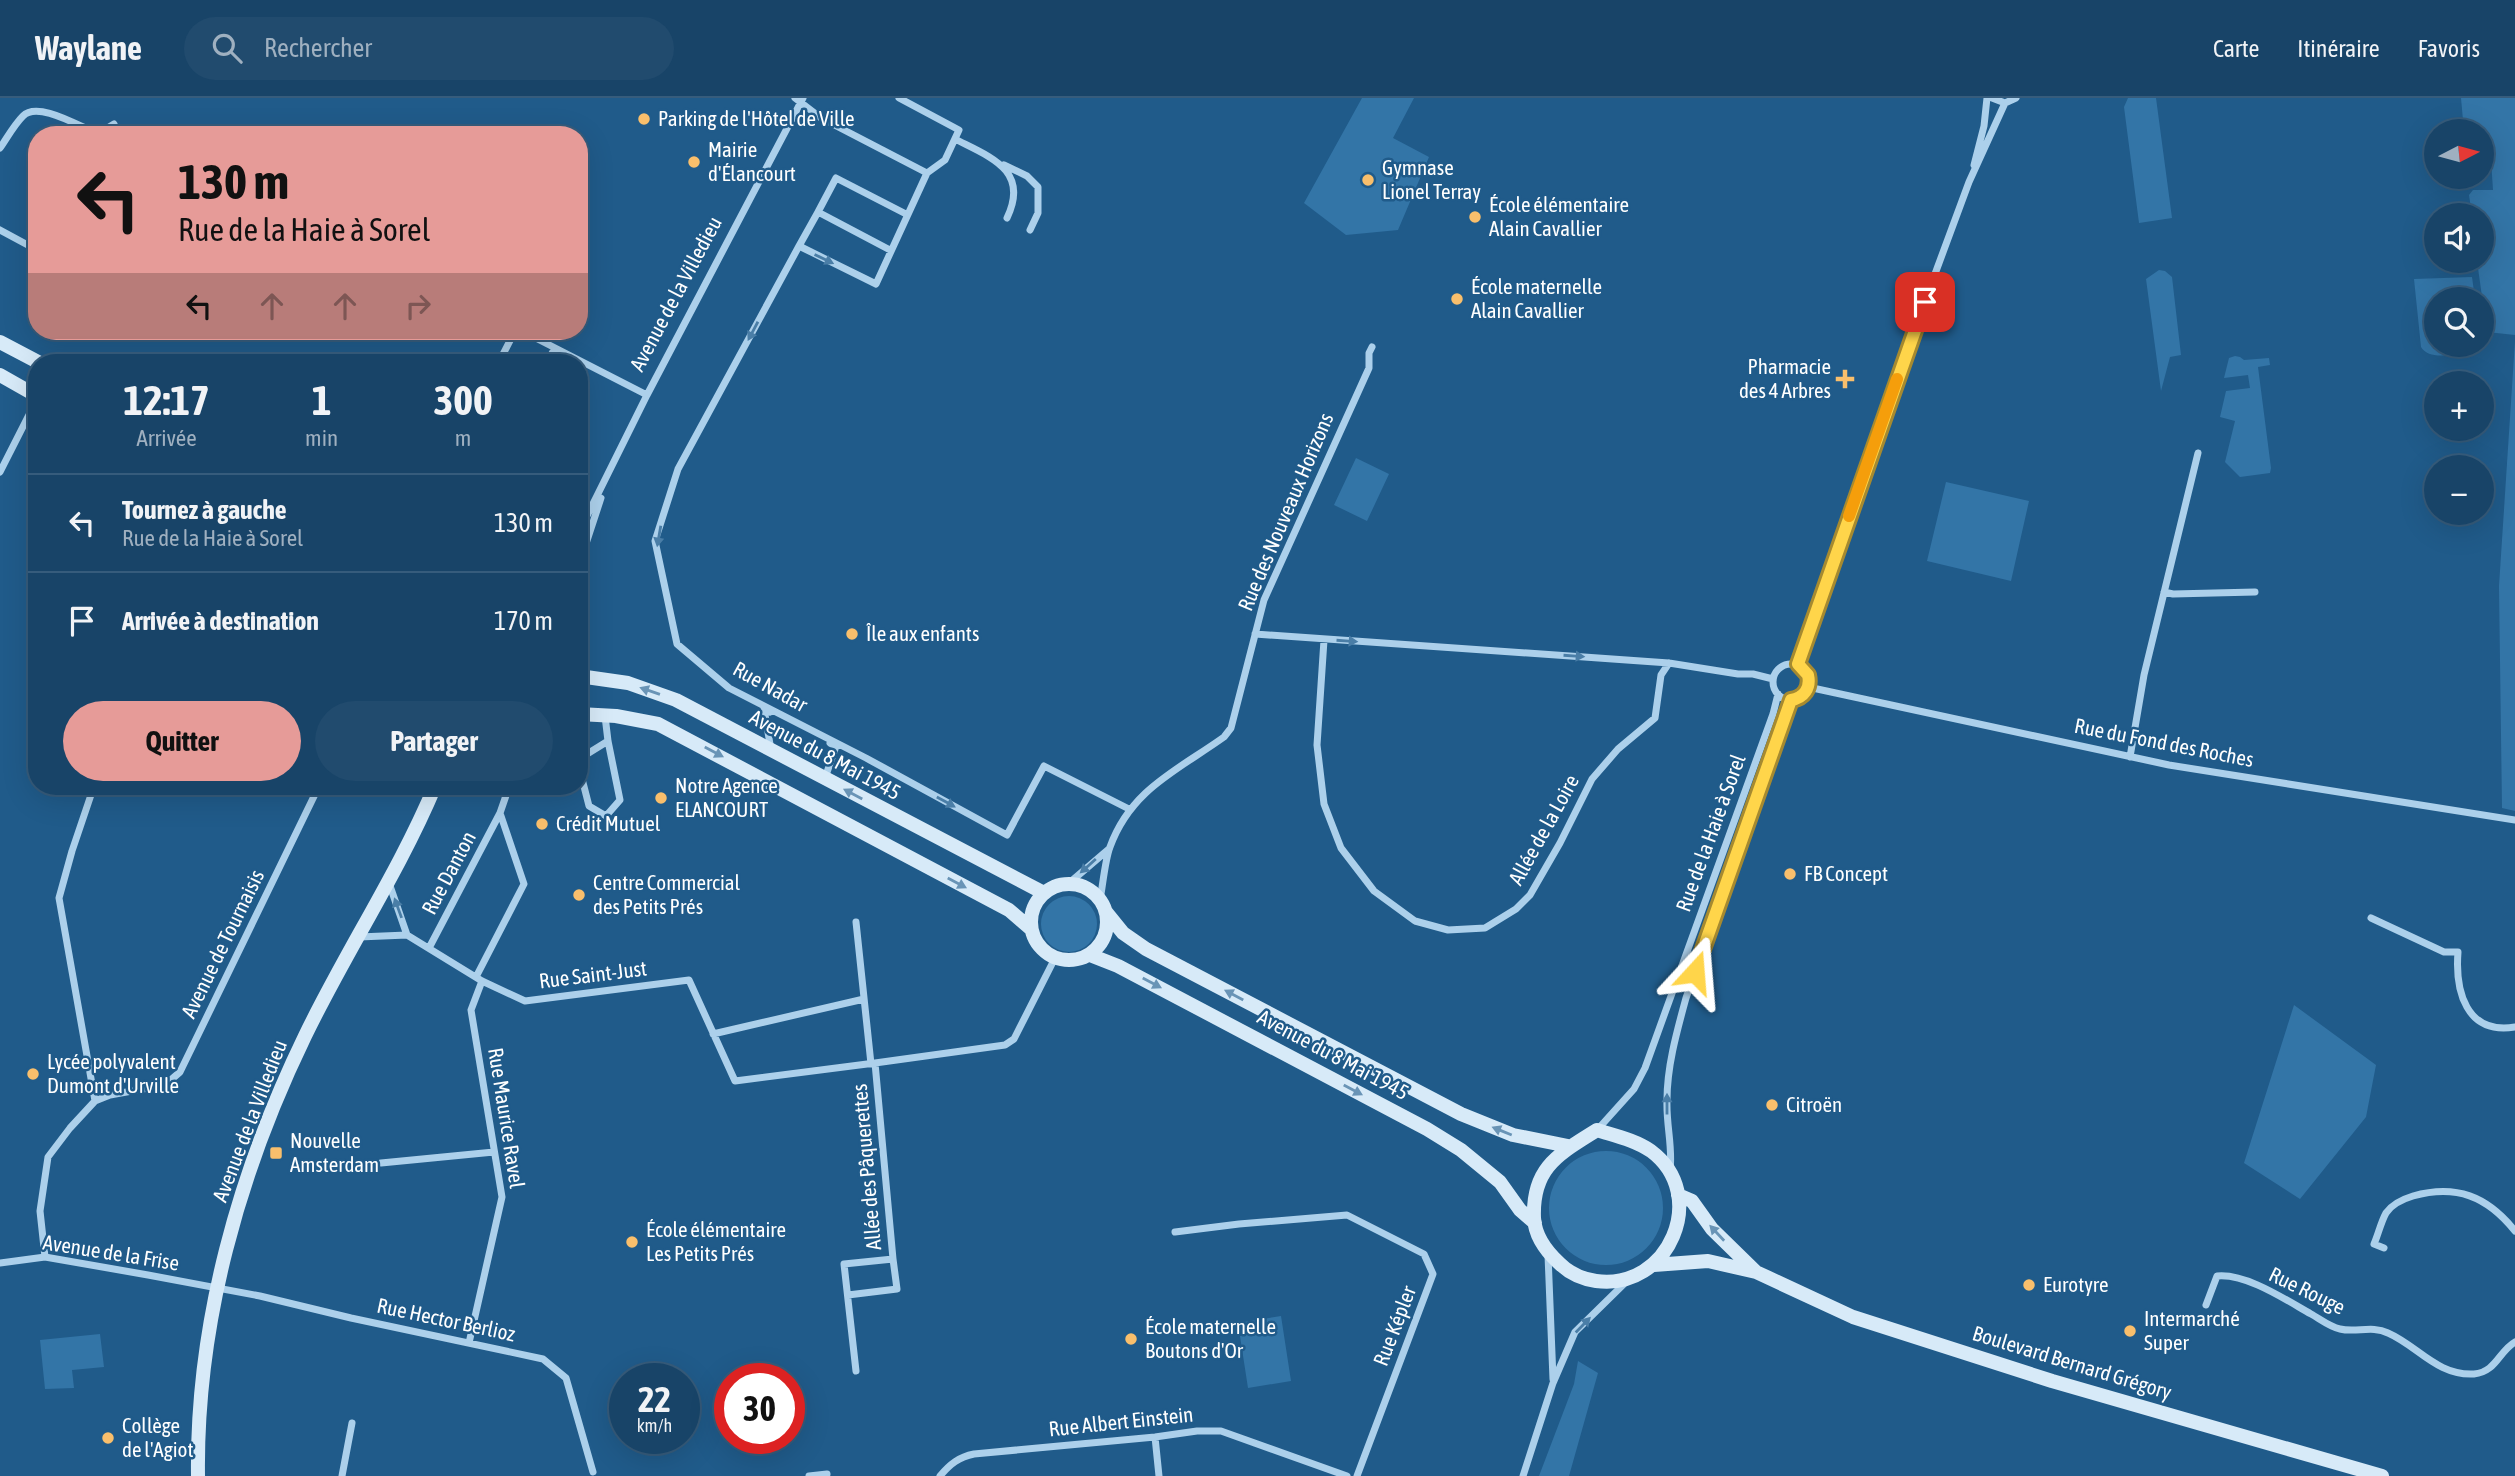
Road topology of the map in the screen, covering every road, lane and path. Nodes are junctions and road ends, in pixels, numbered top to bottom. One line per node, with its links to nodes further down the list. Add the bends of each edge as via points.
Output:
1 (899, 98): 9 (street, via 959,130)
2 (1989, 98): 5 (street); 13 (street)
3 (2016, 98): 5 (street)
4 (800, 99): 12 (street, via 821,118); 32 (street, Avenue de la Villedieu)
5 (2005, 103): 13 (street)
6 (114, 124): 8 (street)
7 (79, 126): 10 (street, via 32,110 23,115)
8 (111, 126)
9 (955, 139): 11 (street); 12 (street, via 945,160)
10 (0, 148)
11 (1000, 163): 16 (street, via 1013,187 1013,206); 18 (street, via 1038,187 1038,213)
12 (927, 173): 15 (street)
13 (1969, 182): 44 (street)
14 (818, 212): 15 (street, Rue Nadar, via 836,178); 20 (street, Rue Nadar); 21 (street)
15 (906, 215): 21 (street)
16 (1007, 218)
17 (0, 230): 19 (street)
18 (1030, 230)
19 (28, 245)
20 (799, 247): 21 (street, one-way to 21, via 876,284); 64 (street, Rue Nadar, one-way to 64, via 678,470 655,541 677,644 729,688 1007,835 1044,766)
21 (890, 250)
22 (539, 340): 25 (street)
23 (0, 342): 28 (street)
24 (1372, 347): 41 (street, Rue des Nouveaux Horizons, via 1369,368 1264,600)
25 (555, 348): 26 (street); 27 (street)
26 (552, 354)
27 (567, 354)
28 (28, 357)
29 (588, 365): 32 (street)
30 (0, 375): 31 (street)
31 (28, 392)
32 (647, 395): 36 (street, Avenue de la Villedieu)
33 (28, 415): 35 (street)
34 (2198, 453): 39 (street)
35 (0, 472)
36 (609, 474): 37 (street, Avenue de la Villedieu); 38 (street, Avenue de la Villedieu)
37 (588, 515)
38 (588, 538)
39 (2164, 592): 40 (street); 55 (street)
40 (2255, 593)
41 (1255, 634): 42 (street); 64 (street, Rue des Nouveaux Horizons, via 1231,728 1155,783)
42 (1324, 640): 43 (street, one-way to 43); 43 (street, Allée de la Loire, via 1317,745 1324,804 1341,848 1374,891 1415,920 1448,930 1485,928 1530,895 1592,779 1655,718 1661,675)
43 (1669, 663): 46 (street)
44 (1798, 664): 46 (street, via 1779,667); 47 (street, via 1808,675)
45 (588, 677): 53 (street, Avenue du 8 Mai 1945, one-way to 45, via 676,700 628,683)
46 (1773, 679): 48 (street)
47 (1808, 687): 49 (street, via 1802,696); 55 (street, Rue du Fond des Roches)
48 (1778, 694): 49 (street); 86 (street, Rue de la Haie à Sorel, via 1645,1068 1634,1089)
49 (1791, 700): 90 (street, Rue de la Haie à Sorel, one-way to 49, via 1667,1101 1678,1027)
50 (588, 714): 51 (street)
51 (605, 715): 52 (street); 74 (street, one-way to 74, via 658,724 705,747 1009,910)
52 (608, 741): 54 (street); 62 (street, via 620,800 606,816 589,806)
53 (771, 751): 56 (street, Avenue du 8 Mai 1945); 56 (street, via 764,709 836,746)
54 (588, 753)
55 (2130, 757): 66 (street, Rue du Fond des Roches)
56 (824, 779): 70 (street, Avenue du 8 Mai 1945, one-way to 56)
57 (91, 795): 85 (street, via 59,898)
58 (315, 795): 85 (street, Avenue de Tournaisis, via 180,1072 165,1085)
59 (431, 795): 63 (street, Avenue de la Villedieu)
60 (438, 795): 63 (street, Avenue de la Villedieu)
61 (506, 795): 65 (street, Rue Danton)
62 (586, 795)
63 (426, 808): 68 (street, Avenue de la Villedieu)
64 (1129, 809): 67 (street, Rue des Nouveaux Horizons)
65 (500, 813): 77 (street, Rue Danton); 80 (street, Rue Danton, via 524,884)
66 (2515, 820)
67 (1109, 849): 69 (street, Rue des Nouveaux Horizons, one-way to 69); 71 (street, Rue des Nouveaux Horizons)
68 (388, 881): 75 (street, one-way to 68); 76 (street, Avenue de la Villedieu)
69 (1068, 884): 70 (street); 71 (street, Avenue du 8 Mai 1945, via 1091,891)
70 (1044, 894): 74 (street, via 1035,904)
71 (1103, 906): 78 (street, via 1105,936); 87 (street, Avenue du 8 Mai 1945, one-way to 71, via 1513,1135 1461,1114 1146,949 1123,933)
72 (2371, 918): 82 (street, via 2444,952 2458,952 2461,995 2471,1013 2486,1026)
73 (856, 922): 81 (street)
74 (1031, 929): 79 (street, via 1039,947)
75 (407, 935): 76 (street); 77 (street, Rue Saint-Just)
76 (359, 937): 103 (street, Avenue de la Villedieu, via 305,1035 259,1142)
77 (429, 948): 80 (street, Rue Saint-Just)
78 (1090, 954): 79 (street, Avenue du 8 Mai 1945, via 1073,961); 92 (street, Avenue du 8 Mai 1945, one-way to 92, via 1427,1129 1476,1161)
79 (1055, 958): 84 (street, Allée des Pâquerettes, via 1014,1039 1005,1045)
80 (479, 979): 83 (street, Rue Saint-Just, via 525,1001 689,980); 88 (street, Rue Maurice Ravel, via 471,1010)
81 (864, 999): 83 (street); 84 (street)
82 (2515, 1027)
83 (713, 1034): 84 (street, Rue Saint-Just, via 735,1081)
84 (873, 1064): 98 (street, Allée des Pâquerettes)
85 (95, 1101): 97 (street, via 48,1157 40,1211)
86 (1597, 1130): 87 (street); 90 (street, via 1636,1142)
87 (1568, 1146): 92 (street, via 1551,1160 1539,1179)
88 (494, 1152): 89 (street); 107 (street, Rue Maurice Ravel, via 502,1197)
89 (381, 1163)
90 (1670, 1172): 91 (street)
91 (1678, 1195): 100 (street, via 1675,1233); 101 (street, Boulevard Bernard Grégory, one-way to 91, via 1712,1229 1692,1201)
92 (1535, 1223): 96 (street)
93 (2515, 1231): 95 (street, via 2461,1191 2443,1190 2402,1199 2386,1212 2374,1244)
94 (1175, 1232): 120 (street, Rue Képler, via 1347,1215 1424,1254 1433,1274)
95 (2384, 1248)
96 (1548, 1253): 102 (street, via 1564,1269 1585,1279); 109 (street)
97 (45, 1257): 99 (street, Avenue de la Frise); 103 (street, Avenue de la Frise)
98 (893, 1259): 104 (street, via 897,1289); 104 (street, Allée des Pâquerettes, via 844,1264)
99 (0, 1264)
100 (1654, 1265): 101 (street, Boulevard Bernard Grégory, via 1708,1261); 102 (street)
101 (1756, 1272): 122 (street, Boulevard Bernard Grégory, via 1866,1322)
102 (1630, 1278): 109 (street, one-way to 102, via 1575,1332)
103 (217, 1289): 107 (street, Rue Hector Berlioz); 114 (street, Avenue de la Villedieu, via 208,1340)
104 (848, 1295): 108 (street, Allée des Pâquerettes)
105 (2206, 1305): 106 (street, Rue Rouge, via 2217,1276 2231,1275 2340,1329 2388,1333 2434,1365 2454,1372 2476,1374 2495,1365)
106 (2515, 1342)
107 (469, 1343): 113 (street, Rue Hector Berlioz, via 542,1359 566,1378)
108 (856, 1370)
109 (1553, 1383): 121 (street)
110 (352, 1423): 115 (street)
111 (1155, 1437): 117 (street, Rue Albert Einstein, via 974,1454 961,1457); 118 (street); 119 (street, Rue Albert Einstein, via 1197,1430 1221,1432)
112 (827, 1474): 116 (street)
113 (595, 1475)
114 (198, 1476)
115 (342, 1476)
116 (809, 1476)
117 (940, 1476)
118 (1159, 1476)
119 (1348, 1476)
120 (1357, 1476)
121 (1523, 1476)
122 (2382, 1476)

